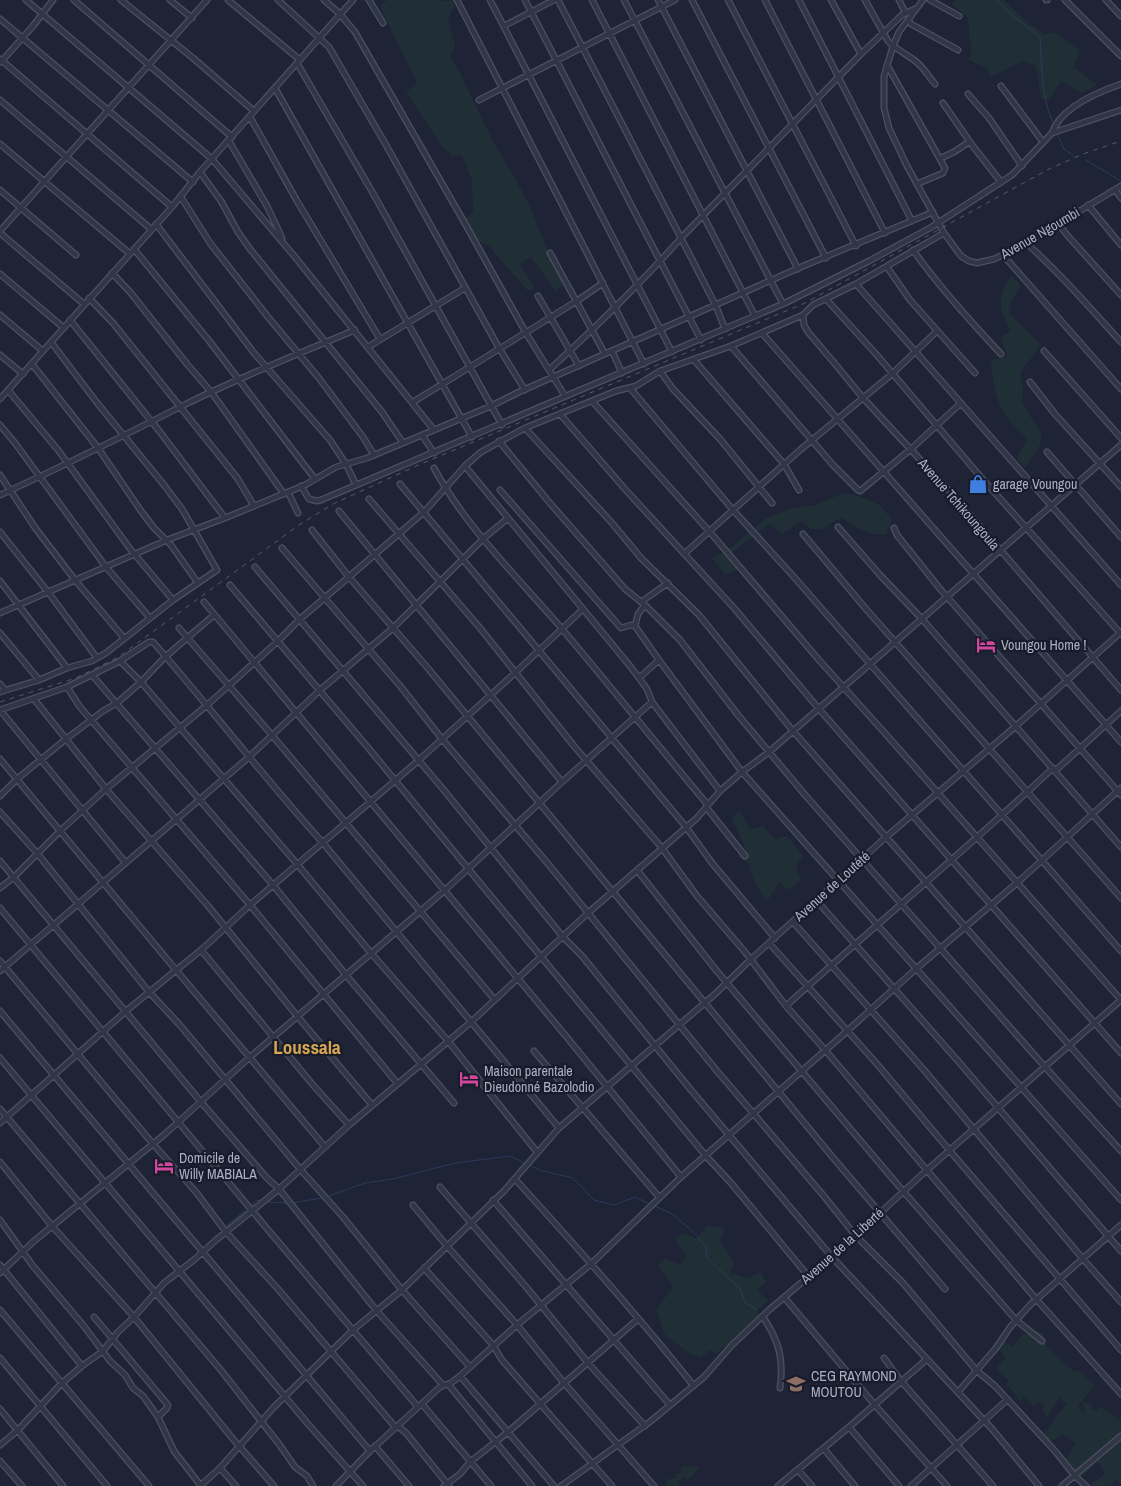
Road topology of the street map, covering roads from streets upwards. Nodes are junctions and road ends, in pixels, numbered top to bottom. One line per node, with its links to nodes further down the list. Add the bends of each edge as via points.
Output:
1 (26, 0): 35 (street)
2 (53, 0): 35 (street)
3 (74, 0): 59 (street)
4 (121, 0): 49 (street)
5 (170, 0): 39 (street)
6 (207, 0): 39 (street)
7 (228, 0): 56 (street)
8 (278, 0): 47 (street)
9 (324, 0): 36 (street)
10 (353, 0): 36 (street)
11 (369, 0): 43 (street)
12 (458, 0): 67 (street)
13 (490, 0): 44 (street)
14 (525, 0): 33 (street)
15 (556, 0): 33 (street); 51 (street)
16 (592, 0): 46 (street)
17 (624, 0): 42 (street)
18 (658, 0): 31 (street)
19 (675, 0): 31 (street)
20 (692, 0): 84 (street)
21 (728, 0): 77 (street)
22 (765, 0): 71 (street)
23 (798, 0): 61 (street)
24 (831, 0): 53 (street)
25 (865, 0): 45 (street)
26 (899, 0): 34 (street)
27 (922, 0): 32 (street, Avenue Ngoumbi)
28 (930, 0): 37 (street)
29 (1064, 0): 54 (street)
30 (1106, 0): 38 (street)
31 (662, 7): 42 (street); 89 (street)
32 (915, 9): 34 (street); 41 (street, Avenue Ngoumbi)
33 (531, 12): 44 (street); 57 (street)
34 (905, 12): 45 (street)
35 (42, 14): 48 (street); 65 (street)
36 (340, 14): 47 (street); 161 (street, via 355,32)
37 (959, 16)
38 (1121, 16)
39 (192, 18): 49 (street)
40 (0, 19): 48 (street)
41 (908, 20): 50 (street, Avenue Ngoumbi); 52 (street)
42 (635, 21): 46 (street); 98 (street)
43 (383, 23)
44 (504, 26): 60 (street)
45 (882, 33): 50 (street); 53 (street)
46 (610, 34): 51 (street); 105 (street)
47 (320, 37): 56 (street); 135 (street, via 367,112)
48 (22, 38): 55 (street); 73 (street)
49 (171, 41): 59 (street); 75 (street)
50 (892, 46): 58 (street, Avenue Ngoumbi); 62 (street, via 921,65)
51 (584, 48): 57 (street); 114 (street)
52 (958, 50)
53 (861, 54): 61 (street)
54 (1121, 56)
55 (1, 61): 79 (street)
56 (299, 61): 66 (street); 144 (street)
57 (556, 62): 60 (street); 126 (street)
58 (887, 64): 86 (street); 94 (street, Avenue Ngoumbi, via 884,108 889,128)
59 (149, 65): 65 (street); 80 (street)
60 (529, 75): 67 (street); 133 (street)
61 (839, 78): 71 (street); 106 (street)
62 (935, 84)
63 (1121, 84): 78 (street, via 1079,103 1057,122)
64 (1001, 86): 82 (street)
65 (129, 87): 73 (street); 87 (street)
66 (275, 88): 75 (street); 153 (street)
67 (502, 88): 70 (street); 132 (street)
68 (968, 94): 88 (street)
69 (0, 100): 85 (street)
70 (479, 100)
71 (816, 100): 77 (street); 112 (street)
72 (943, 103): 81 (street)
73 (109, 110): 79 (street); 92 (street)
74 (1121, 110): 78 (street)
75 (254, 111): 76 (street)
76 (250, 117): 80 (street); 162 (street)
77 (793, 124): 84 (street); 118 (street)
78 (1052, 133): 82 (street)
79 (87, 134): 85 (street); 103 (street)
80 (230, 139): 87 (street); 116 (street)
81 (969, 142): 86 (street); 93 (street)
82 (1043, 142): 88 (street)
83 (0, 144): 91 (street)
84 (769, 148): 89 (street); 125 (street)
85 (68, 157): 91 (street); 110 (street)
86 (941, 158): 94 (street, via 945,171)
87 (212, 159): 90 (street); 116 (street)
88 (1022, 166): 93 (street)
89 (747, 170): 98 (street); 128 (street)
90 (200, 172): 92 (street); 167 (street, via 250,249)
91 (45, 182): 102 (street); 121 (street)
92 (193, 182): 99 (street)
93 (1001, 182): 107 (street)
94 (917, 184): 104 (street, Avenue Ngoumbi)
95 (1121, 186): 97 (street, Avenue Ngoumbi)
96 (0, 190): 102 (street)
97 (1115, 190): 100 (street); 101 (street, Avenue Ngoumbi)
98 (724, 195): 105 (street); 131 (street)
99 (181, 197): 103 (street); 177 (street, via 210,242)
100 (1121, 198)
101 (1088, 206): 108 (street, Avenue Ngoumbi); 117 (street)
102 (21, 207): 111 (street); 124 (street)
103 (172, 207): 109 (street)
104 (933, 212): 106 (street); 107 (street, Avenue Ngoumbi)
105 (704, 215): 114 (street); 136 (street)
106 (912, 221): 112 (street)
107 (939, 222): 113 (street, Avenue Ngoumbi); 143 (street, via 869,262)
108 (1058, 223): 115 (street, Avenue Ngoumbi); 137 (street)
109 (156, 224): 110 (street); 186 (street)
110 (151, 229): 119 (street)
111 (0, 232): 142 (street)
112 (885, 233): 118 (street)
113 (944, 233): 120 (street); 123 (street, Avenue Ngoumbi, via 961,256 969,261 986,262)
114 (682, 238): 126 (street); 146 (street)
115 (1026, 243): 123 (street, Avenue Ngoumbi); 166 (street, via 1069,283)
116 (284, 244): 157 (street)
117 (1121, 245)
118 (856, 246): 125 (street)
119 (134, 249): 121 (street); 194 (street)
120 (913, 250): 127 (street); 180 (street, via 934,280)
121 (129, 253): 129 (street)
122 (550, 253): 141 (street)
123 (1003, 255): 198 (street)
124 (76, 256)
125 (826, 258): 128 (street)
126 (660, 261): 133 (street); 151 (street)
127 (887, 267): 134 (street); 160 (street)
128 (798, 270): 131 (street)
129 (112, 273): 139 (street); 201 (street)
130 (0, 274): 154 (street)
131 (771, 281): 136 (street); 143 (street)
132 (603, 283): 141 (street); 145 (street)
133 (638, 284): 145 (street); 158 (street)
134 (856, 284): 140 (street); 176 (street)
135 (465, 288): 144 (street); 170 (street)
136 (744, 293): 146 (street); 149 (street)
137 (1121, 295)
138 (538, 296): 150 (street)
139 (89, 298): 142 (street); 209 (street, via 113,322)
140 (826, 299): 148 (street); 192 (street)
141 (577, 302): 150 (street); 155 (street)
142 (84, 304): 152 (street)
143 (783, 304): 149 (street)
144 (436, 305): 153 (street); 184 (street)
145 (615, 306): 155 (street); 165 (street)
146 (716, 306): 151 (street); 156 (street)
147 (0, 315): 171 (street)
148 (803, 315): 159 (street); 204 (street, Avenue Tchikoungoula, via 808,332)
149 (755, 316): 156 (street)
150 (551, 317): 161 (street); 172 (street)
151 (689, 317): 158 (street); 163 (street)
152 (70, 320): 154 (street); 213 (street)
153 (408, 323): 162 (street); 196 (street)
154 (64, 328): 164 (street)
155 (592, 329): 172 (street); 179 (street)
156 (725, 329): 163 (street)
157 (355, 330): 167 (street); 169 (street)
158 (661, 330): 165 (street); 175 (street)
159 (762, 332): 168 (street); 212 (street)
160 (937, 332): 176 (street); 190 (street)
161 (526, 333): 170 (street); 187 (street)
162 (380, 339): 169 (street)
163 (701, 340): 175 (street)
164 (51, 342): 171 (street); 220 (street)
165 (633, 342): 173 (street); 183 (street)
166 (1121, 342)
167 (325, 343): 177 (street); 225 (street, via 382,412)
168 (731, 346): 181 (street); 223 (street)
169 (368, 347): 206 (street)
170 (499, 348): 184 (street); 200 (street)
171 (43, 351): 182 (street)
172 (571, 351): 185 (street); 187 (street)
173 (612, 351): 179 (street); 189 (street)
174 (1044, 351): 222 (street)
175 (672, 352): 183 (street)
176 (914, 352): 192 (street); 207 (street)
177 (298, 353): 186 (street); 231 (street)
178 (0, 354): 191 (street)
179 (605, 354): 185 (street)
180 (1001, 354)
181 (694, 360): 188 (street); 235 (street)
182 (32, 364): 191 (street); 227 (street)
183 (644, 364): 189 (street)
184 (471, 366): 196 (street); 208 (street)
185 (579, 366): 193 (street)
186 (266, 367): 194 (street); 234 (street, via 330,440)
187 (549, 370): 193 (street)
188 (660, 371): 197 (street); 246 (street)
189 (622, 373): 202 (street)
190 (975, 373)
191 (23, 374): 199 (street)
192 (892, 374): 204 (street); 216 (street)
193 (554, 378): 200 (street); 202 (street)
194 (238, 380): 201 (street); 241 (street)
195 (1030, 382): 232 (street)
196 (441, 384): 206 (street); 211 (street)
197 (630, 388): 205 (street); 258 (street)
198 (1121, 389)
199 (8, 390): 203 (street); 233 (street)
200 (524, 390): 208 (street)
201 (212, 393): 209 (street); 252 (street)
202 (565, 396): 215 (street)
203 (1, 397)
204 (863, 398): 212 (street); 228 (street, Avenue Tchikoungoula)
205 (592, 401): 210 (street); 269 (street)
206 (413, 402): 218 (street)
207 (961, 403): 216 (street); 257 (street)
208 (491, 406): 211 (street); 215 (street)
209 (180, 407): 213 (street); 256 (street, via 238,480)
210 (560, 414): 217 (street); 279 (street)
211 (460, 418): 218 (street); 221 (street)
212 (838, 419): 223 (street); 238 (street)
213 (152, 422): 220 (street); 262 (street)
214 (0, 425): 240 (street)
215 (502, 425): 221 (street)
216 (937, 425): 228 (street); 266 (street)
217 (525, 428): 224 (street); 291 (street)
218 (434, 430): 219 (street)
219 (422, 435): 225 (street); 230 (street)
220 (123, 436): 227 (street); 267 (street, via 182,509)
221 (472, 438): 230 (street)
222 (1121, 438)
223 (811, 440): 235 (street); 238 (street, via 858,490 863,490)
224 (499, 441): 236 (street); 299 (street, via 625,589)
225 (403, 443): 231 (street)
226 (1121, 445): 232 (street)
227 (98, 448): 233 (street); 275 (street, via 141,511)
228 (911, 449): 238 (street); 277 (street, Avenue Tchikoungoula)
229 (1047, 452): 244 (street)
230 (434, 453): 243 (street)
231 (374, 455): 234 (street)
232 (1101, 463): 244 (street); 247 (street)
233 (67, 464): 240 (street); 278 (street)
234 (346, 464): 241 (street); 243 (street)
235 (784, 464): 246 (street); 251 (street)
236 (466, 466): 249 (street); 263 (street)
237 (434, 468): 249 (street)
238 (883, 472): 284 (street)
239 (0, 475): 248 (street)
240 (40, 477): 248 (street); 282 (street)
241 (315, 479): 245 (street)
242 (400, 484): 260 (street)
243 (356, 485): 245 (street, via 317,501 309,499)
244 (1075, 485): 257 (street); 273 (street)
245 (301, 486): 252 (street)
246 (759, 487): 255 (street); 258 (street)
247 (1121, 487)
248 (11, 490): 253 (street); 286 (street)
249 (445, 490): 260 (street); 274 (street)
250 (500, 490): 307 (street, via 621,628)
251 (799, 490)
252 (286, 493): 256 (street); 261 (street)
253 (0, 495)
254 (369, 499): 271 (street)
255 (772, 503)
256 (254, 506): 262 (street)
257 (1050, 507): 266 (street); 292 (street)
258 (733, 510): 269 (street); 325 (street)
259 (339, 511): 280 (street)
260 (424, 512): 271 (street); 281 (street)
261 (298, 513)
262 (225, 518): 267 (street)
263 (508, 518): 274 (street); 301 (street)
264 (838, 527): 305 (street)
265 (894, 528): 294 (street)
266 (1027, 528): 277 (street); 312 (street)
267 (193, 530): 275 (street); 289 (street, via 217,568 216,572)
268 (312, 530): 285 (street)
269 (709, 531): 279 (street); 337 (street)
270 (0, 532): 293 (street)
271 (398, 534): 280 (street); 288 (street)
272 (803, 534): 316 (street)
273 (1121, 537)
274 (484, 538): 281 (street); 310 (street)
275 (167, 540): 278 (street); 289 (street)
276 (282, 548): 295 (street)
277 (1000, 551): 284 (street); 320 (street, Avenue Tchikoungoula)
278 (135, 554): 282 (street); 296 (street)
279 (684, 554): 347 (street)
280 (374, 555): 285 (street); 298 (street)
281 (463, 558): 288 (street); 318 (street)
282 (106, 567): 286 (street); 304 (street)
283 (255, 567): 306 (street)
284 (973, 575): 294 (street); 332 (street)
285 (349, 577): 295 (street); 309 (street)
286 (75, 580): 293 (street); 313 (street)
287 (0, 581): 300 (street)
288 (439, 581): 298 (street); 328 (street)
289 (198, 583): 296 (street)
290 (230, 584): 315 (street)
291 (668, 584): 299 (street); 357 (street, via 705,622)
292 (1121, 585)
293 (48, 592): 300 (street); 321 (street)
294 (948, 597): 305 (street); 345 (street)
295 (324, 598): 306 (street); 317 (street)
296 (173, 600): 304 (street)
297 (204, 602): 303 (street)
298 (417, 604): 309 (street); 341 (street)
299 (643, 604): 307 (street); 366 (street, via 694,657)
300 (19, 605): 302 (street); 326 (street)
301 (583, 610): 310 (street); 330 (street)
302 (0, 614)
303 (214, 615): 314 (street); 324 (street)
304 (150, 618): 313 (street)
305 (922, 619): 316 (street); 355 (street)
306 (299, 620): 315 (street); 327 (street)
307 (635, 626): 322 (street)
308 (179, 628): 314 (street)
309 (393, 628): 317 (street); 351 (street)
310 (562, 629): 318 (street); 352 (street)
311 (0, 633): 331 (street)
312 (1121, 633): 320 (street, Avenue de Loutété)
313 (124, 638): 321 (street)
314 (188, 638): 319 (street); 335 (street)
315 (278, 642): 324 (street); 340 (street)
316 (895, 642): 325 (street); 363 (street)
317 (368, 650): 327 (street); 361 (street)
318 (540, 650): 328 (street); 359 (street)
319 (166, 657): 323 (street, via 151,642); 333 (street); 346 (street)
320 (1093, 657): 332 (street, Avenue de Loutété); 338 (street, Avenue Tchikoungoula)
321 (97, 658): 326 (street)
322 (659, 660): 330 (street); 375 (street)
323 (120, 661): 329 (street); 333 (street)
324 (255, 662): 335 (street); 349 (street)
325 (869, 664): 337 (street); 373 (street)
326 (67, 668): 331 (street)
327 (342, 671): 340 (street); 370 (street)
328 (516, 672): 341 (street); 371 (street)
329 (92, 675): 336 (street); 344 (street)
330 (639, 678): 343 (street)
331 (39, 680): 339 (street)
332 (1066, 680): 345 (street, Avenue de Loutété); 354 (street)
333 (141, 682): 344 (street); 356 (street)
334 (0, 684): 339 (street)
335 (229, 686): 346 (street); 358 (street)
336 (67, 687): 342 (street); 353 (street)
337 (844, 687): 347 (street); 383 (street)
338 (1121, 690)
339 (2, 691)
340 (319, 691): 349 (street); 378 (street)
341 (491, 694): 351 (street); 379 (street)
342 (34, 699): 348 (street); 360 (street)
343 (652, 702): 352 (street); 381 (street)
344 (116, 703): 353 (street); 365 (street)
345 (1042, 703): 355 (street, Avenue de Loutété); 364 (street)
346 (206, 706): 356 (street); 367 (street)
347 (818, 708): 357 (street); 392 (street)
348 (0, 710): 369 (street)
349 (296, 712): 358 (street); 387 (street)
350 (1121, 712): 354 (street)
351 (467, 716): 361 (street); 388 (street)
352 (635, 717): 359 (street); 389 (street)
353 (91, 719): 360 (street); 372 (street)
354 (1106, 725): 362 (street); 364 (street)
355 (1016, 726): 363 (street, Avenue de Loutété); 374 (street)
356 (180, 729): 365 (street); 376 (street)
357 (793, 731): 366 (street); 401 (street)
358 (271, 734): 367 (street); 396 (street)
359 (611, 738): 371 (street); 398 (street)
360 (66, 739): 369 (street); 380 (street)
361 (442, 739): 370 (street); 397 (street)
362 (1121, 742)
363 (989, 747): 373 (street, Avenue de Loutété); 384 (street)
364 (1081, 748): 374 (street); 382 (street)
365 (156, 749): 372 (street); 386 (street)
366 (769, 752): 375 (street); 410 (street)
367 (248, 757): 376 (street); 404 (street)
368 (0, 758): 377 (street)
369 (41, 760): 377 (street); 390 (street)
370 (418, 760): 378 (street); 406 (street)
371 (588, 760): 379 (street); 407 (street)
372 (132, 766): 380 (street); 395 (street)
373 (963, 770): 383 (street, Avenue de Loutété); 394 (street)
374 (1054, 770): 384 (street); 393 (street)
375 (742, 772): 381 (street); 419 (street)
376 (223, 778): 386 (street); 415 (street)
377 (17, 779): 385 (street); 399 (street)
378 (394, 780): 387 (street); 416 (street)
379 (562, 782): 388 (street)
380 (106, 789): 390 (street); 403 (street)
381 (720, 791): 389 (street)
382 (1120, 791): 393 (street)
383 (937, 792): 392 (street, Avenue de Loutété); 402 (street)
384 (1027, 793): 394 (street); 400 (street)
385 (0, 796)
386 (199, 799): 395 (street); 423 (street)
387 (370, 802): 396 (street); 425 (street)
388 (539, 804): 397 (street); 426 (street)
389 (707, 806): 398 (street); 409 (street)
390 (83, 810): 399 (street); 414 (street)
391 (0, 812): 408 (street)
392 (911, 815): 401 (street, Avenue de Loutété); 413 (street)
393 (1092, 815): 400 (street); 405 (street)
394 (1003, 816): 402 (street); 411 (street)
395 (176, 819): 403 (street); 432 (street)
396 (345, 824): 404 (street); 434 (street)
397 (515, 826): 406 (street); 435 (street)
398 (686, 827): 407 (street); 443 (street)
399 (61, 830): 408 (street); 420 (street)
400 (1066, 836): 411 (street); 427 (street)
401 (885, 838): 410 (street, Avenue de Loutété); 421 (street)
402 (977, 838): 413 (street); 422 (street)
403 (151, 840): 414 (street); 439 (street)
404 (323, 843): 415 (street); 441 (street)
405 (1121, 847)
406 (491, 848): 416 (street); 442 (street)
407 (662, 848): 417 (street); 452 (street)
408 (37, 853): 418 (street); 429 (street)
409 (745, 856)
410 (862, 859): 419 (street, Avenue de Loutété); 430 (street)
411 (1042, 860): 422 (street); 449 (street)
412 (0, 861): 418 (street)
413 (951, 861): 421 (street); 431 (street)
414 (125, 862): 420 (street)
415 (297, 864): 423 (street); 450 (street)
416 (468, 868): 425 (street); 451 (street)
417 (636, 870): 426 (street); 461 (street)
418 (14, 877): 424 (street); 437 (street)
419 (840, 881): 428 (street, Avenue de Loutété); 438 (street)
420 (102, 882): 429 (street); 457 (street)
421 (925, 883): 430 (street); 440 (street)
422 (1017, 883): 431 (street); 467 (street)
423 (273, 885): 432 (street); 459 (street)
424 (0, 888)
425 (444, 891): 434 (street); 460 (street)
426 (612, 892): 435 (street); 468 (street)
427 (1121, 898)
428 (817, 901): 436 (street, Avenue de Loutété); 446 (street)
429 (78, 902): 437 (street); 464 (street)
430 (901, 903): 438 (street); 447 (street)
431 (992, 904): 440 (street); 476 (street)
432 (250, 905): 439 (street); 465 (street)
433 (0, 908): 445 (street)
434 (418, 911): 441 (street); 466 (street)
435 (588, 913): 442 (street); 475 (street)
436 (793, 922): 443 (street, Avenue de Loutété); 454 (street)
437 (54, 925): 445 (street); 472 (street)
438 (878, 925): 446 (street); 456 (street)
439 (226, 927): 448 (street); 473 (street)
440 (966, 927): 447 (street); 482 (street)
441 (396, 931): 450 (street); 474 (street)
442 (563, 937): 451 (street); 481 (street)
443 (775, 938): 444 (street, Avenue de Loutété)
444 (769, 943): 452 (street, Avenue de Loutété); 462 (street)
445 (31, 945): 455 (street); 477 (street)
446 (855, 945): 454 (street); 463 (street)
447 (941, 948): 456 (street); 491 (street)
448 (201, 950): 457 (street); 479 (street)
449 (1121, 951)
450 (371, 953): 459 (street); 480 (street)
451 (542, 957): 460 (street); 490 (street)
452 (750, 960): 461 (street, Avenue de Loutété); 469 (street)
453 (0, 961): 455 (street)
454 (832, 966): 462 (street); 470 (street)
455 (5, 967): 458 (street); 486 (street)
456 (917, 968): 463 (street); 497 (street)
457 (176, 970): 464 (street); 487 (street)
458 (0, 971)
459 (346, 975): 465 (street); 489 (street)
460 (517, 978): 466 (street); 496 (street)
461 (727, 982): 468 (street, Avenue de Loutété); 492 (street)
462 (809, 986): 469 (street); 478 (street)
463 (894, 989): 470 (street); 505 (street)
464 (149, 992): 472 (street); 494 (street)
465 (323, 995): 473 (street); 495 (street)
466 (494, 1000): 474 (street)
467 (1121, 1000): 476 (street, Avenue de la Liberté)
468 (704, 1003): 475 (street, Avenue de Loutété); 498 (street)
469 (786, 1006): 484 (street)
470 (871, 1010): 478 (street); 513 (street)
471 (0, 1011): 493 (street)
472 (126, 1011): 477 (street); 500 (street)
473 (298, 1017): 479 (street); 503 (street)
474 (471, 1022): 480 (street); 512 (street)
475 (680, 1024): 481 (street, Avenue de Loutété); 507 (street)
476 (1095, 1024): 482 (street, Avenue de la Liberté); 485 (street)
477 (103, 1031): 486 (street); 510 (street)
478 (848, 1031): 484 (street); 517 (street)
479 (274, 1037): 487 (street); 511 (street)
480 (448, 1041): 489 (street); 519 (street)
481 (655, 1045): 490 (street, Avenue de Loutété); 514 (street)
482 (1069, 1046): 491 (street, Avenue de la Liberté); 502 (street)
483 (534, 1051): 504 (street)
484 (826, 1051): 492 (street); 524 (street)
485 (1121, 1053)
486 (78, 1054): 493 (street); 515 (street)
487 (250, 1057): 494 (street); 516 (street)
488 (0, 1058): 499 (street)
489 (421, 1064): 495 (street); 501 (street)
490 (632, 1065): 496 (street, Avenue de Loutété); 520 (street)
491 (1045, 1067): 497 (street, Avenue de la Liberté); 518 (street)
492 (803, 1071): 498 (street); 530 (street)
493 (54, 1075): 499 (street); 522 (street)
494 (225, 1080): 500 (street); 523 (street)
495 (398, 1083): 503 (street)
496 (606, 1087): 504 (street, Avenue de Loutété); 525 (street)
497 (1023, 1087): 505 (street, Avenue de la Liberté); 533 (street)
498 (779, 1092): 507 (street); 537 (street)
499 (31, 1095): 508 (street); 527 (street)
500 (201, 1102): 510 (street); 529 (street)
501 (454, 1103)
502 (1121, 1104)
503 (372, 1105): 511 (street)
504 (582, 1108): 512 (street, Avenue de Loutété); 531 (street)
505 (998, 1108): 513 (street, Avenue de la Liberté); 544 (street)
506 (0, 1109): 508 (street)
507 (754, 1113): 514 (street); 543 (street)
508 (7, 1117): 509 (street); 534 (street)
509 (0, 1122)
510 (179, 1122): 515 (street); 536 (street)
511 (349, 1125): 516 (street)
512 (559, 1128): 519 (street, Avenue de Loutété)
513 (974, 1129): 517 (street, Avenue de la Liberté); 550 (street)
514 (729, 1135): 520 (street); 549 (street)
515 (153, 1144): 522 (street); 542 (street)
516 (326, 1147): 523 (street)
517 (950, 1151): 524 (street, Avenue de la Liberté); 557 (street)
518 (1121, 1151)
519 (537, 1152): 526 (street, Avenue de Loutété)
520 (706, 1156): 525 (street); 556 (street)
521 (0, 1162): 541 (street)
522 (128, 1164): 527 (street); 548 (street)
523 (300, 1169): 529 (street); 560 (street)
524 (927, 1170): 530 (street, Avenue de la Liberté); 563 (street)
525 (681, 1177): 531 (street)
526 (515, 1179): 532 (street, Avenue de Loutété); 551 (street)
527 (106, 1182): 534 (street); 555 (street)
528 (440, 1187): 539 (street)
529 (279, 1189): 536 (street); 567 (street)
530 (903, 1192): 537 (street, Avenue de la Liberté); 572 (street)
531 (659, 1197): 551 (street)
532 (493, 1200): 539 (street, Avenue de Loutété); 558 (street)
533 (1121, 1200)
534 (79, 1204): 541 (street); 561 (street)
535 (413, 1205): 545 (street)
536 (252, 1210): 542 (street); 574 (street)
537 (880, 1212): 543 (street, Avenue de la Liberté); 559 (street)
538 (0, 1220): 546 (street)
539 (470, 1222): 545 (street, Avenue de Loutété); 565 (street)
540 (1121, 1225): 544 (street)
541 (52, 1226): 546 (street); 570 (street)
542 (226, 1232): 548 (street); 581 (street)
543 (855, 1235): 549 (street, Avenue de la Liberté); 588 (street, via 903,1283)
544 (1109, 1236): 547 (street); 550 (street)
545 (446, 1246): 553 (street, Avenue de Loutété); 573 (street)
546 (23, 1251): 554 (street); 580 (street)
547 (1121, 1251)
548 (204, 1252): 555 (street); 589 (street)
549 (832, 1257): 556 (street, Avenue de la Liberté); 584 (street)
550 (1083, 1259): 557 (street); 564 (street)
551 (591, 1264): 558 (street); 571 (street)
552 (0, 1265): 554 (street)
553 (424, 1268): 560 (street, Avenue de Loutété); 578 (street)
554 (2, 1271): 586 (street)
555 (178, 1271): 561 (street); 599 (street)
556 (809, 1277): 562 (street, Avenue de la Liberté)
557 (1060, 1279): 563 (street); 579 (street)
558 (565, 1285): 565 (street); 576 (street)
559 (945, 1289)
560 (402, 1290): 567 (street, Avenue de Loutété); 587 (street)
561 (155, 1292): 570 (street); 608 (street)
562 (784, 1297): 569 (street, Avenue de la Liberté); 602 (street)
563 (1036, 1299): 572 (street); 598 (street)
564 (1121, 1302)
565 (541, 1306): 573 (street); 585 (street)
566 (0, 1310): 593 (street)
567 (376, 1310): 574 (street, Avenue de Loutété); 594 (street)
568 (94, 1317): 575 (street)
569 (763, 1317): 595 (street, Avenue de la Liberté); 596 (street, via 780,1351)
570 (134, 1318): 575 (street); 620 (street)
571 (638, 1319): 576 (street); 595 (street)
572 (1016, 1320): 577 (street); 588 (street)
573 (517, 1325): 578 (street); 592 (street)
574 (354, 1329): 581 (street, Avenue de Loutété); 604 (street)
575 (113, 1338): 580 (street); 607 (street, via 168,1405)
576 (613, 1339): 585 (street); 605 (street)
577 (1042, 1341)
578 (493, 1345): 587 (street); 601 (street)
579 (1121, 1350)
580 (103, 1351): 586 (street); 607 (street)
581 (331, 1352): 589 (street, Avenue de Loutété); 611 (street)
582 (0, 1358): 603 (street)
583 (884, 1358): 591 (street)
584 (927, 1359): 591 (street); 597 (street)
585 (588, 1363): 592 (street); 610 (street)
586 (82, 1366): 593 (street)
587 (470, 1368): 590 (street)
588 (976, 1370): 597 (street); 600 (street)
589 (306, 1376): 599 (street, Avenue de Loutété); 623 (street)
590 (460, 1376): 594 (street); 614 (street)
591 (901, 1381): 602 (street); 619 (street)
592 (564, 1383): 601 (street); 617 (street)
593 (61, 1384): 603 (street); 636 (street)
594 (445, 1384): 604 (street); 616 (street)
595 (693, 1385): 605 (street, Avenue de la Liberté)
596 (780, 1388)
597 (958, 1392): 609 (street)
598 (1121, 1394)
599 (285, 1397): 608 (street, Avenue de Loutété); 630 (street)
600 (1007, 1400): 609 (street); 631 (street)
601 (541, 1404): 614 (street); 626 (street)
602 (874, 1404): 612 (street); 628 (street)
603 (39, 1406): 613 (street); 635 (street)
604 (420, 1406): 611 (street); 625 (street)
605 (670, 1406): 610 (street, Avenue de la Liberté)
606 (0, 1409): 613 (street)
607 (158, 1416): 637 (street, via 174,1451)
608 (261, 1421): 620 (street, Avenue de Loutété); 640 (street)
609 (984, 1421): 619 (street); 657 (street)
610 (645, 1426): 617 (street, Avenue de la Liberté)
611 (397, 1427): 621 (street); 632 (street, via 406,1433)
612 (849, 1427): 622 (street); 653 (street)
613 (18, 1430): 618 (street); 634 (street)
614 (508, 1432): 616 (street); 646 (street)
615 (1121, 1436): 631 (street)
616 (496, 1443): 625 (street); 645 (street)
617 (619, 1444): 626 (street, Avenue de la Liberté); 649 (street)
618 (0, 1445)
619 (958, 1445): 628 (street); 656 (street)
620 (240, 1446): 627 (street, Avenue de Loutété); 639 (street)
621 (375, 1446): 623 (street); 643 (street)
622 (824, 1449): 629 (street); 652 (street)
623 (370, 1451): 630 (street)
624 (0, 1461): 633 (street)
625 (470, 1462): 632 (street); 644 (street)
626 (593, 1463): 647 (street, Avenue de la Liberté); 648 (street)
627 (220, 1468): 637 (street, Avenue de Loutété); 638 (street)
628 (931, 1469): 654 (street); 655 (street)
629 (798, 1470): 650 (street); 651 (street)
630 (350, 1472): 641 (street); 642 (street)
631 (1075, 1476): 658 (street); 659 (street)
632 (447, 1485)
633 (22, 1486)
634 (63, 1486)
635 (107, 1486)
636 (149, 1486)
637 (200, 1486)
638 (236, 1486)
639 (274, 1486)
640 (313, 1486)
641 (336, 1486)
642 (363, 1486)
643 (409, 1486)
644 (491, 1486)
645 (532, 1486)
646 (554, 1486)
647 (561, 1486)
648 (612, 1486)
649 (654, 1486)
650 (778, 1486)
651 (812, 1486)
652 (854, 1486)
653 (899, 1486)
654 (911, 1486)
655 (947, 1486)
656 (994, 1486)
657 (1039, 1486)
658 (1062, 1486)
659 (1086, 1486)

